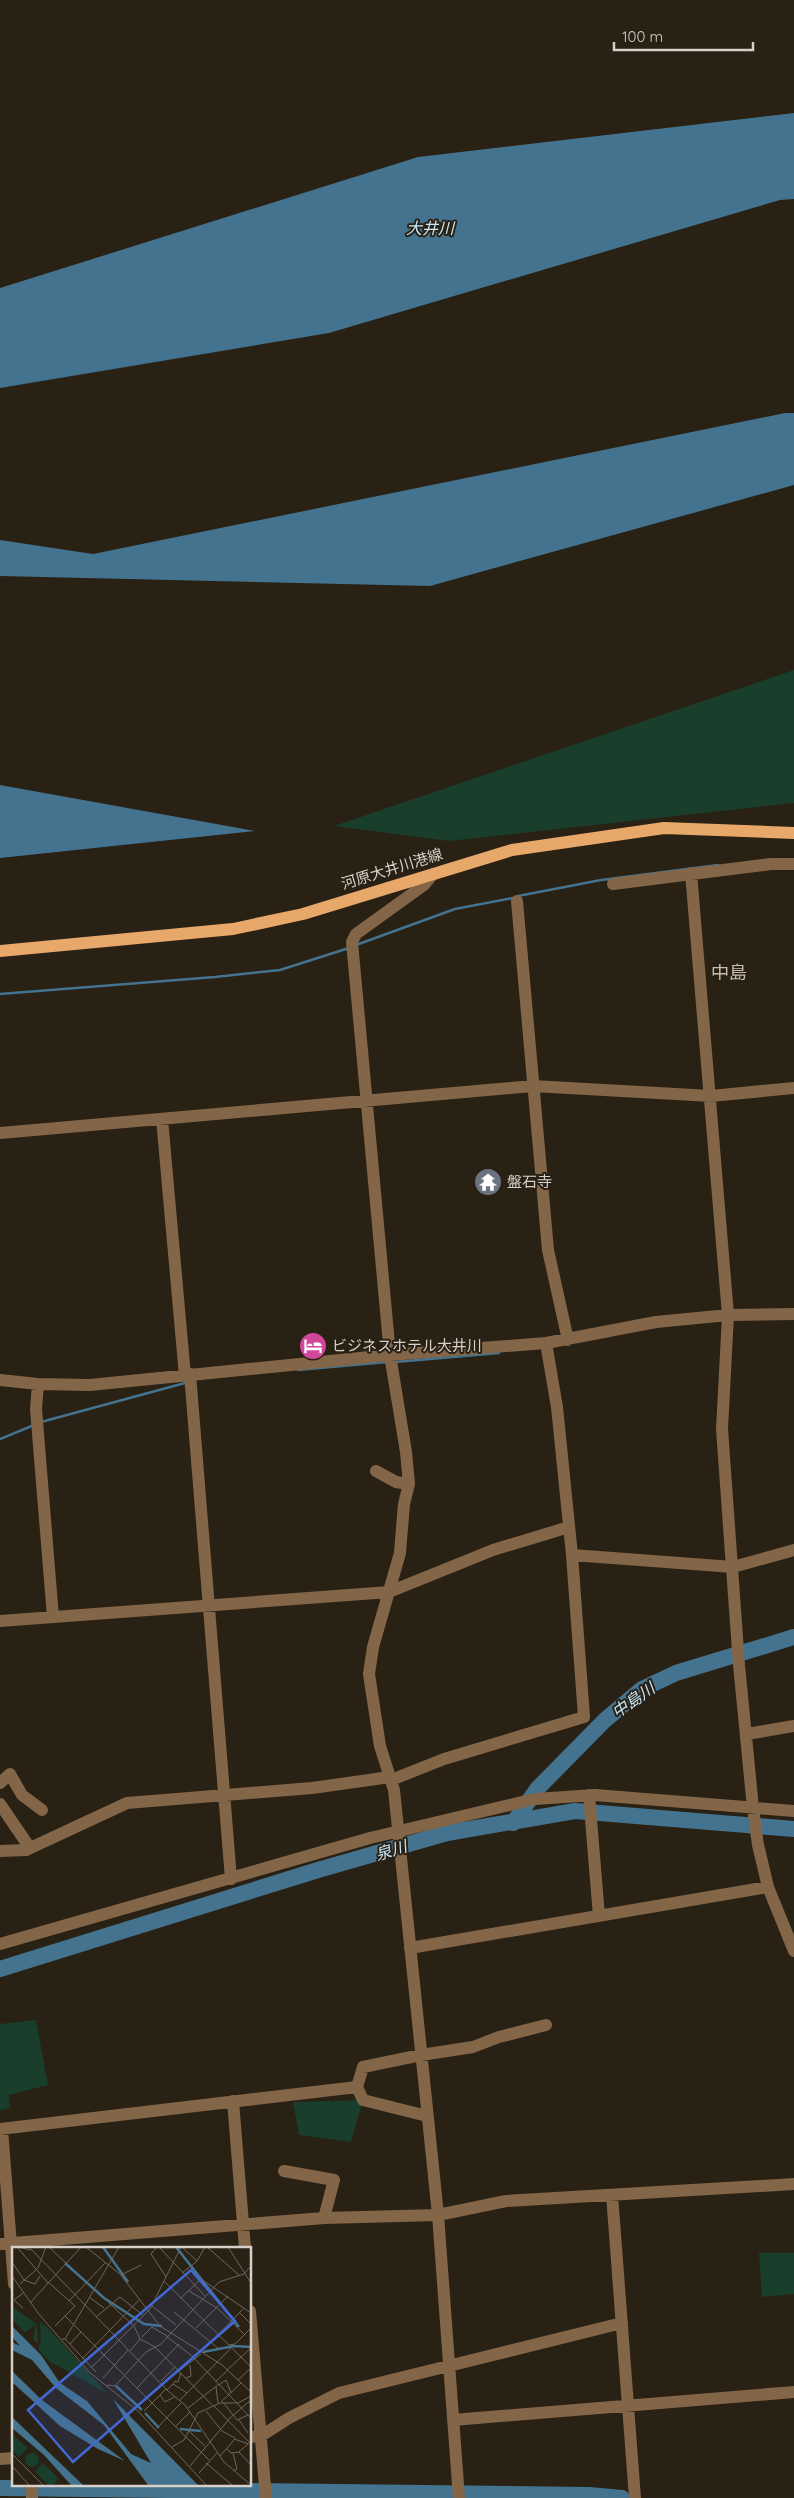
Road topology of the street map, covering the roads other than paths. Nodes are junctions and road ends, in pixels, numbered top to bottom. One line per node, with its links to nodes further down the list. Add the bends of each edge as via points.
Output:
1 (794, 833): 4 (main road, 河原大井川港線, via 664,828 512,850)
2 (794, 864): 3 (street)
3 (691, 873): 5 (street); 10 (street)
4 (433, 874): 7 (main road, 河原大井川港線, via 303,914 233,929); 11 (street, via 424,885 356,934 352,947)
5 (613, 884)
6 (517, 901): 8 (street)
7 (0, 951)
8 (533, 1086): 10 (street); 11 (street); 16 (street, via 548,1250)
9 (794, 1088): 10 (street)
10 (711, 1096): 15 (street)
11 (366, 1100): 12 (street); 18 (street)
12 (162, 1119): 13 (street); 19 (street)
13 (0, 1134)
14 (794, 1314): 15 (street)
15 (728, 1315): 16 (street, via 656,1322); 27 (street, via 722,1429)
16 (568, 1340): 17 (street)
17 (546, 1343): 18 (street); 24 (street, via 557,1407)
18 (391, 1360): 19 (street); 23 (street)
19 (189, 1378): 21 (street, via 90,1385); 29 (street)
20 (0, 1380): 21 (street)
21 (38, 1384): 30 (street)
22 (376, 1471): 23 (street, via 396,1482)
23 (409, 1484): 28 (street, via 400,1553)
24 (569, 1527): 26 (street); 28 (street, via 493,1550)
25 (794, 1550): 27 (street)
26 (572, 1555): 27 (street); 34 (street, via 584,1717)
27 (733, 1567): 33 (street)
28 (390, 1592): 29 (street); 34 (street, via 373,1647 369,1674 371,1702)
29 (208, 1606): 30 (street); 36 (street)
30 (53, 1618): 31 (street)
31 (0, 1621)
32 (794, 1726): 33 (street)
33 (747, 1734): 39 (street)
34 (390, 1778): 36 (street); 42 (street)
35 (0, 1783): 40 (street, via 10,1774 22,1795)
36 (224, 1796): 43 (street, via 126,1803); 45 (street)
37 (589, 1796): 39 (street); 42 (street, via 535,1799); 47 (street)
38 (0, 1804): 43 (street)
39 (752, 1808): 41 (street); 46 (street)
40 (42, 1810)
41 (794, 1811)
42 (398, 1831): 45 (street); 49 (street)
43 (30, 1848): 44 (street)
44 (0, 1851)
45 (231, 1879): 48 (street)
46 (768, 1887): 47 (street); 50 (street)
47 (599, 1916): 49 (street)
48 (0, 1944)
49 (410, 1948): 52 (street)
50 (794, 1951)
51 (546, 2025): 52 (street, via 473,2047)
52 (421, 2055): 53 (street, via 363,2067); 55 (street)
53 (357, 2087): 54 (street); 55 (street, via 364,2100)
54 (233, 2101): 56 (street); 62 (street)
55 (427, 2116): 60 (street)
56 (1, 2129): 63 (street)
57 (284, 2171): 61 (street, via 334,2180)
58 (794, 2184): 59 (street)
59 (612, 2194): 60 (street, via 506,2201); 66 (street)
60 (438, 2215): 61 (street); 68 (street)
61 (324, 2218): 62 (street)
62 (243, 2224): 63 (street); 64 (street)
63 (5, 2244): 65 (street)
64 (245, 2247)
65 (12, 2275)
66 (622, 2323): 68 (street); 70 (street)
67 (251, 2336): 72 (street)
68 (449, 2366): 71 (street); 72 (street, via 339,2393)
69 (794, 2392): 70 (street)
70 (629, 2406): 71 (street); 74 (street)
71 (453, 2420): 75 (street)
72 (255, 2437): 73 (street)
73 (265, 2492)
74 (636, 2496)
75 (459, 2498)

